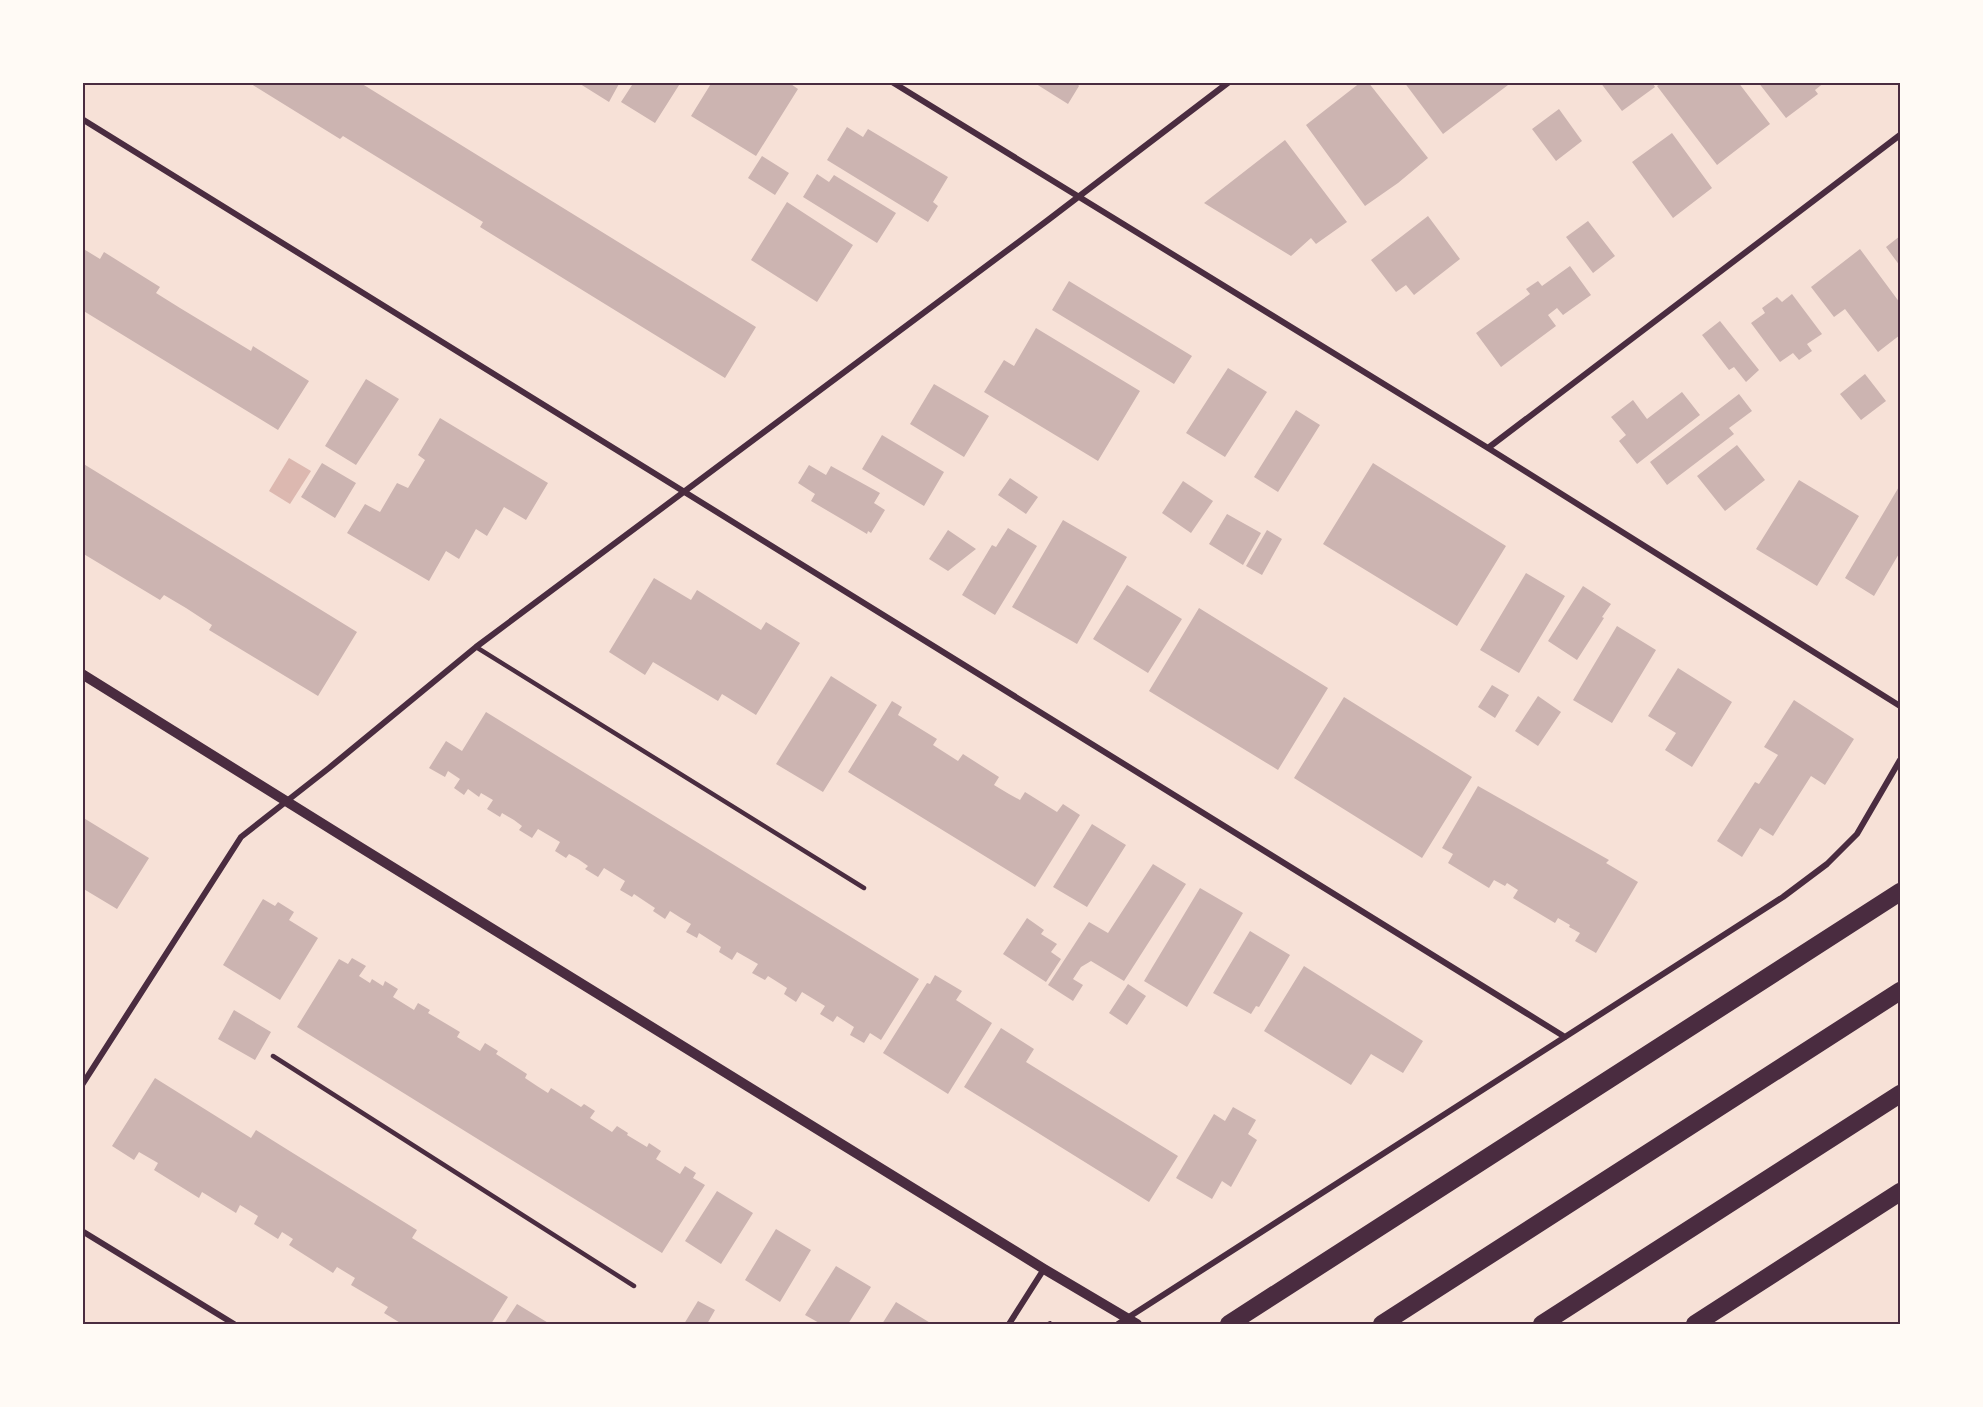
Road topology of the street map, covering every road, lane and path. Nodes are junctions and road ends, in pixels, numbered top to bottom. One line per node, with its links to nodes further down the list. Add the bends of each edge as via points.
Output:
1 (892, 82): 5 (street)
2 (1229, 82): 5 (street)
3 (82, 119): 7 (street)
4 (1900, 135): 6 (street)
5 (1078, 198): 6 (street); 7 (street)
6 (1488, 448): 10 (street)
7 (684, 493): 8 (street); 16 (street)
8 (476, 647): 12 (street); 13 (lane)
9 (82, 674): 12 (street)
10 (1900, 706)
11 (1900, 760): 16 (street, via 1857,834 1827,864 1783,897)
12 (287, 800): 18 (street, via 241,837); 22 (street)
13 (864, 888)
14 (1899, 892): 27 (highway)
15 (1900, 990): 28 (highway)
16 (1565, 1037): 24 (street)
17 (273, 1056): 23 (lane)
18 (82, 1085)
19 (1900, 1094): 29 (highway)
20 (1900, 1192): 30 (highway)
21 (82, 1231): 25 (street)
22 (1044, 1269): 24 (street); 26 (street)
23 (634, 1286)
24 (1127, 1322)
25 (234, 1324)
26 (1009, 1324)
27 (1229, 1324)
28 (1382, 1324)
29 (1542, 1324)
30 (1695, 1324)

